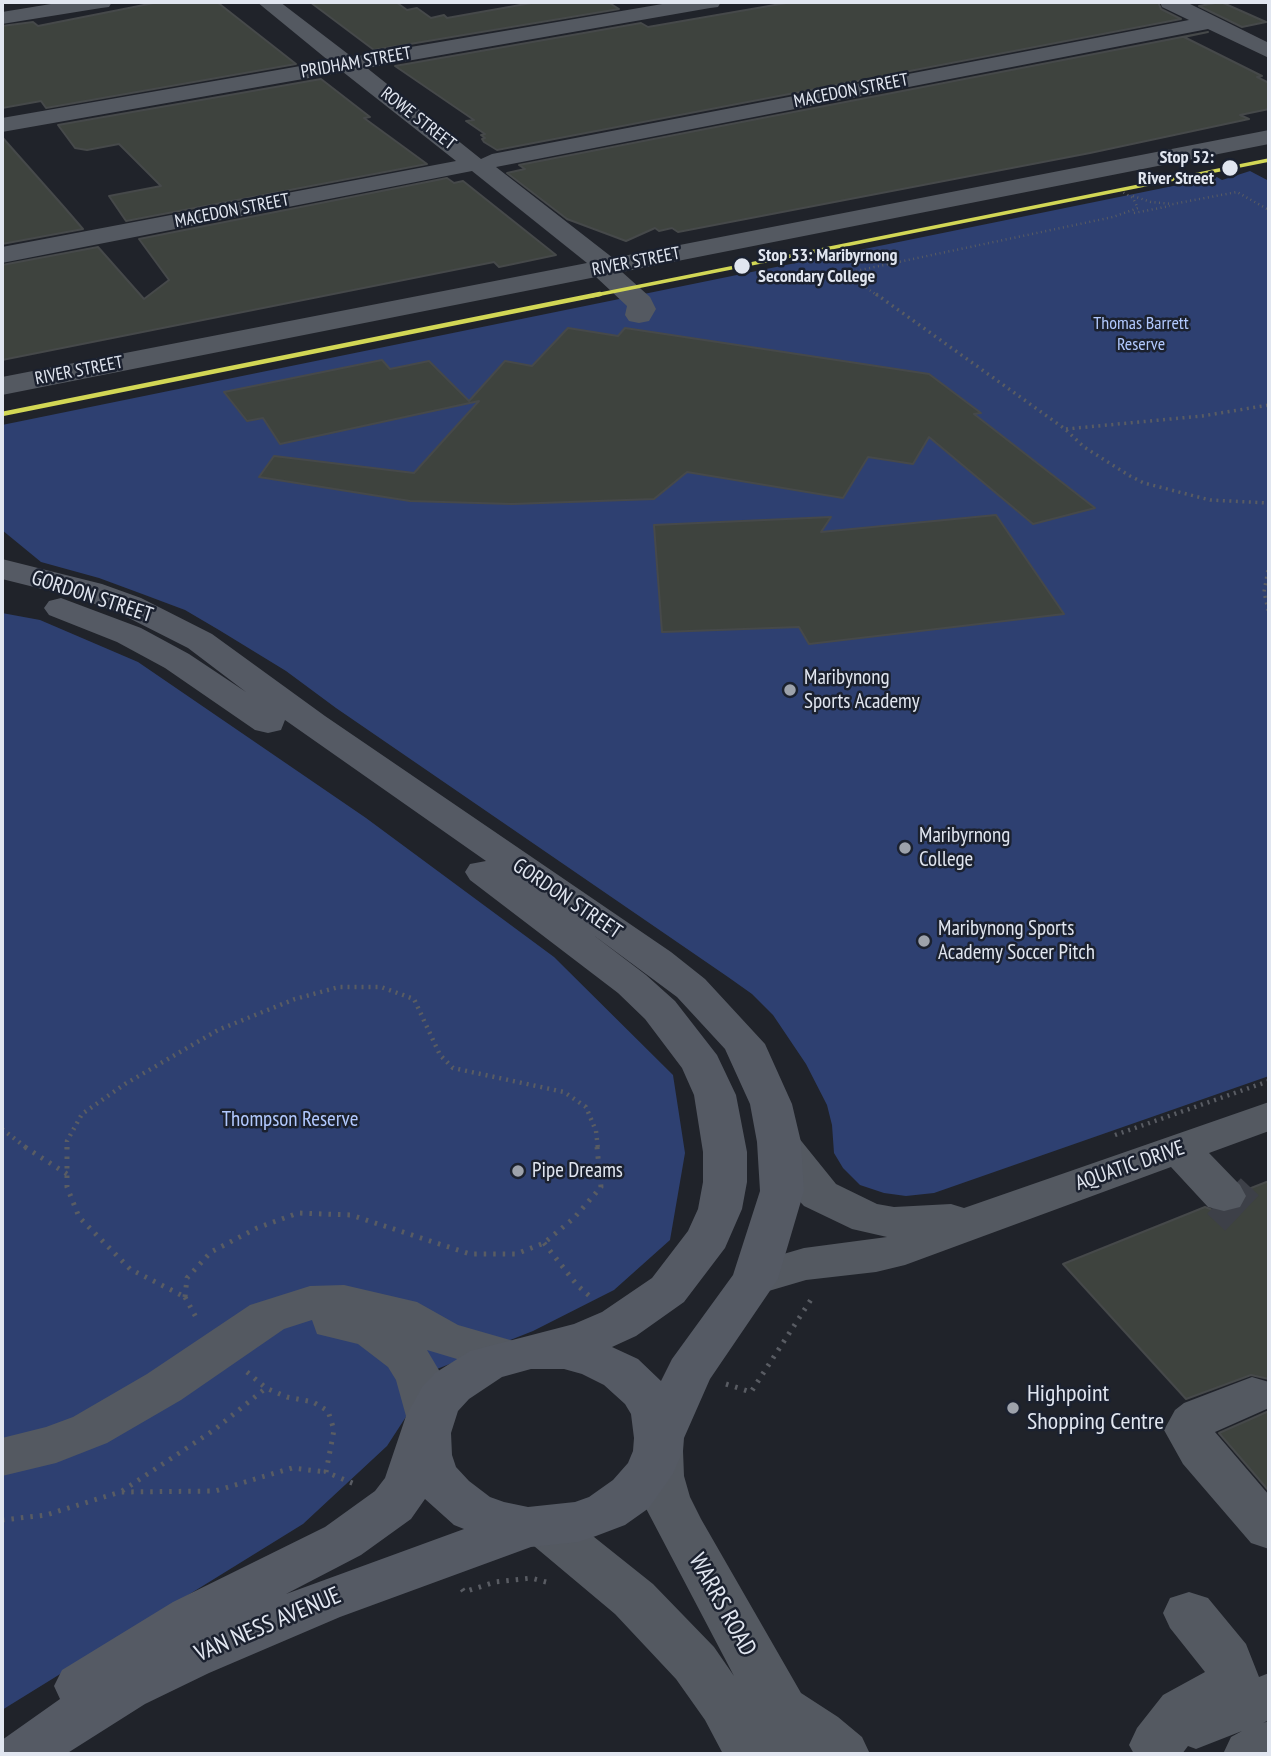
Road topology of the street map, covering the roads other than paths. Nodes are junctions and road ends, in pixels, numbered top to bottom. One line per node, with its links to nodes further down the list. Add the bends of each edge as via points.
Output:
1 (101, 2): 5 (street)
2 (267, 2): 10 (street, ROWE STREET)
3 (710, 2): 10 (street, PRIDHAM STREET)
4 (1170, 2): 6 (street)
5 (2, 18)
6 (1210, 22): 8 (street); 13 (street, MACEDON STREET)
7 (1269, 31): 8 (street)
8 (1239, 36): 9 (street)
9 (1269, 51)
10 (348, 64): 11 (street, PRIDHAM STREET); 13 (street, ROWE STREET)
11 (2, 125)
12 (1269, 137): 15 (street, RIVER STREET)
13 (476, 164): 14 (street, MACEDON STREET); 15 (street, ROWE STREET)
14 (2, 255)
15 (605, 267): 16 (street, ROWE STREET, via 640,303); 17 (street, RIVER STREET)
16 (639, 315)
17 (2, 386)
18 (2, 569): 21 (main road, GORDON STREET, via 129,605 200,641 312,724 657,961 691,988 744,1044 771,1104)
19 (2, 592): 27 (main road, GORDON STREET, via 72,611 129,635 232,698 480,869 632,984 660,1010 702,1065 715,1095 724,1152 725,1182 709,1237 668,1290 642,1310 586,1339)
20 (1269, 1116): 22 (street, AQUATIC DRIVE)
21 (779, 1142): 24 (street, AQUATIC DRIVE, via 820,1195 868,1218 924,1223); 25 (main road, GORDON STREET, via 782,1191)
22 (1179, 1149): 23 (street); 24 (street, AQUATIC DRIVE)
23 (1224, 1196)
24 (991, 1215): 25 (street, AQUATIC DRIVE, via 905,1249 804,1264)
25 (755, 1279): 30 (main road, GORDON STREET, via 689,1372)
26 (223, 1346): 27 (street, via 287,1309 344,1302 400,1314 443,1338); 29 (street, via 284,1322 320,1321 372,1329 405,1355 419,1377 428,1400); 31 (street, via 90,1430)
27 (519, 1354): 29 (main road, via 487,1363 460,1379 439,1400); 30 (main road, via 564,1352 621,1372 642,1391 655,1413)
28 (1252, 1395): 33 (street, via 1202,1416 1189,1430)
29 (428, 1425): 32 (main road, via 427,1455 435,1476 451,1496 498,1521); 37 (main road, VAN NESS AVENUE, via 407,1485 371,1522 343,1541 192,1617)
30 (658, 1445): 32 (main road, via 648,1474 607,1511 578,1522); 36 (street, WARRS ROAD, via 659,1476 678,1525)
31 (2, 1457)
32 (537, 1527): 40 (main road, VAN NESS AVENUE, via 321,1602 190,1657 126,1688); 41 (street, via 634,1599 695,1663)
33 (1269, 1529)
34 (1189, 1613): 39 (street, via 1227,1660 1233,1673 1231,1682 1182,1711)
35 (1269, 1696): 39 (street)
36 (792, 1732): 42 (street, via 818,1733)
37 (2, 1741)
38 (1269, 1744): 43 (street)
39 (1147, 1749)
40 (23, 1754)
41 (751, 1754)
42 (842, 1754)
43 (1251, 1754)

